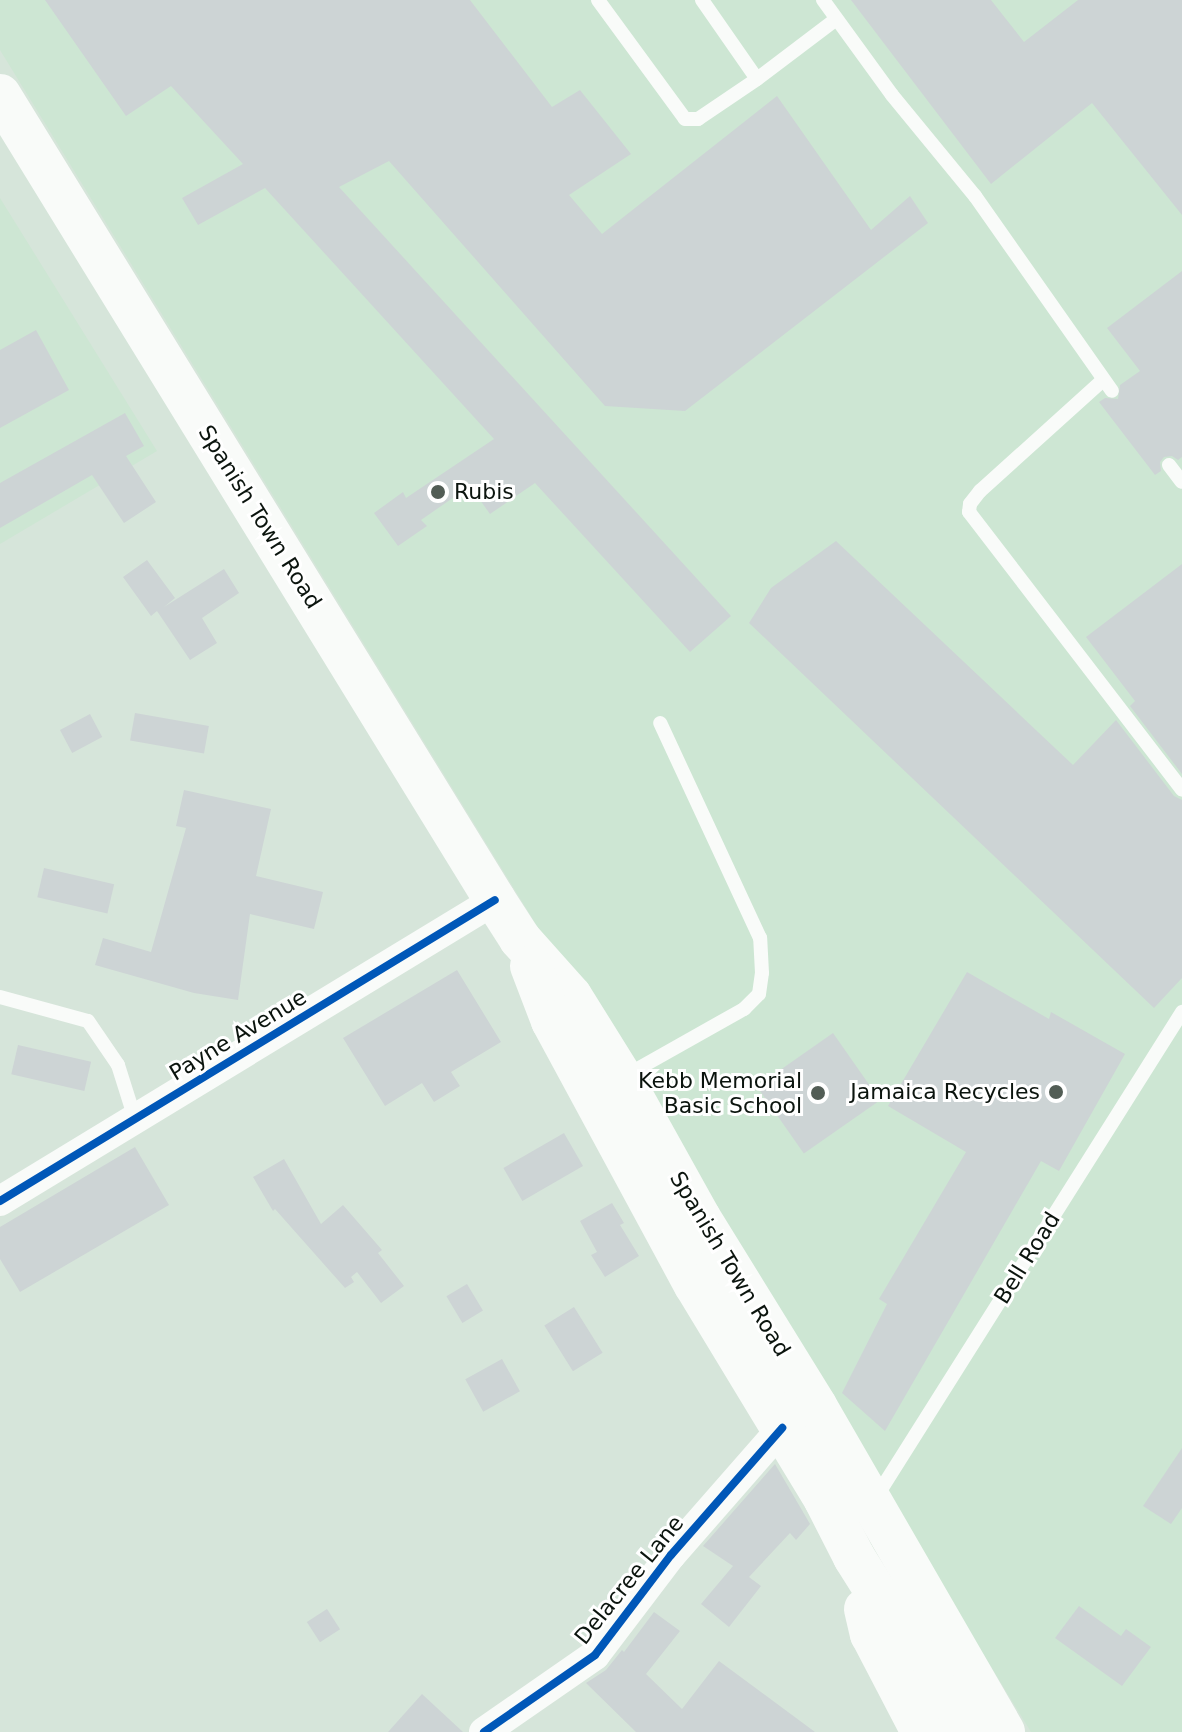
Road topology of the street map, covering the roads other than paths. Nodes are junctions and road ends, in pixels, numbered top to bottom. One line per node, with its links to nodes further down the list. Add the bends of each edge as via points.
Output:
1 (598, 0): 5 (lane, via 685,119 698,119)
2 (702, 0): 5 (lane)
3 (823, 0): 4 (lane)
4 (835, 20): 5 (lane); 10 (lane, via 975,196 1108,386 980,491 969,512)
5 (757, 79)
6 (0, 95): 11 (main road, Spanish Town Road)
7 (1169, 465): 8 (lane)
8 (1182, 482)
9 (660, 723): 15 (lane, via 760,938 762,973 759,994 744,1009)
10 (1182, 790)
11 (495, 900): 12 (main road, Spanish Town Road); 16 (street, Payne Avenue)
12 (520, 939): 15 (main road, Spanish Town Road, via 571,996); 18 (main road, Spanish Town Road, via 552,1021 695,1285)
13 (0, 997): 16 (lane, via 88,1021 118,1065)
14 (1182, 1012): 19 (lane, Bell Road)
15 (622, 1078): 19 (main road, Spanish Town Road)
16 (135, 1119): 17 (street, Payne Avenue)
17 (0, 1201)
18 (782, 1428): 20 (main road, Spanish Town Road); 22 (street, Delacree Lane, via 671,1555 595,1655)
19 (872, 1504): 21 (main road, Spanish Town Road)
20 (854, 1557): 23 (main road, Spanish Town Road, via 871,1634); 24 (main road, Spanish Town Road)
21 (927, 1598): 25 (main road, Spanish Town Road); 26 (main road, Spanish Town Road)
22 (484, 1732)
23 (922, 1732)
24 (964, 1732)
25 (1004, 1732)
26 (1026, 1732)

